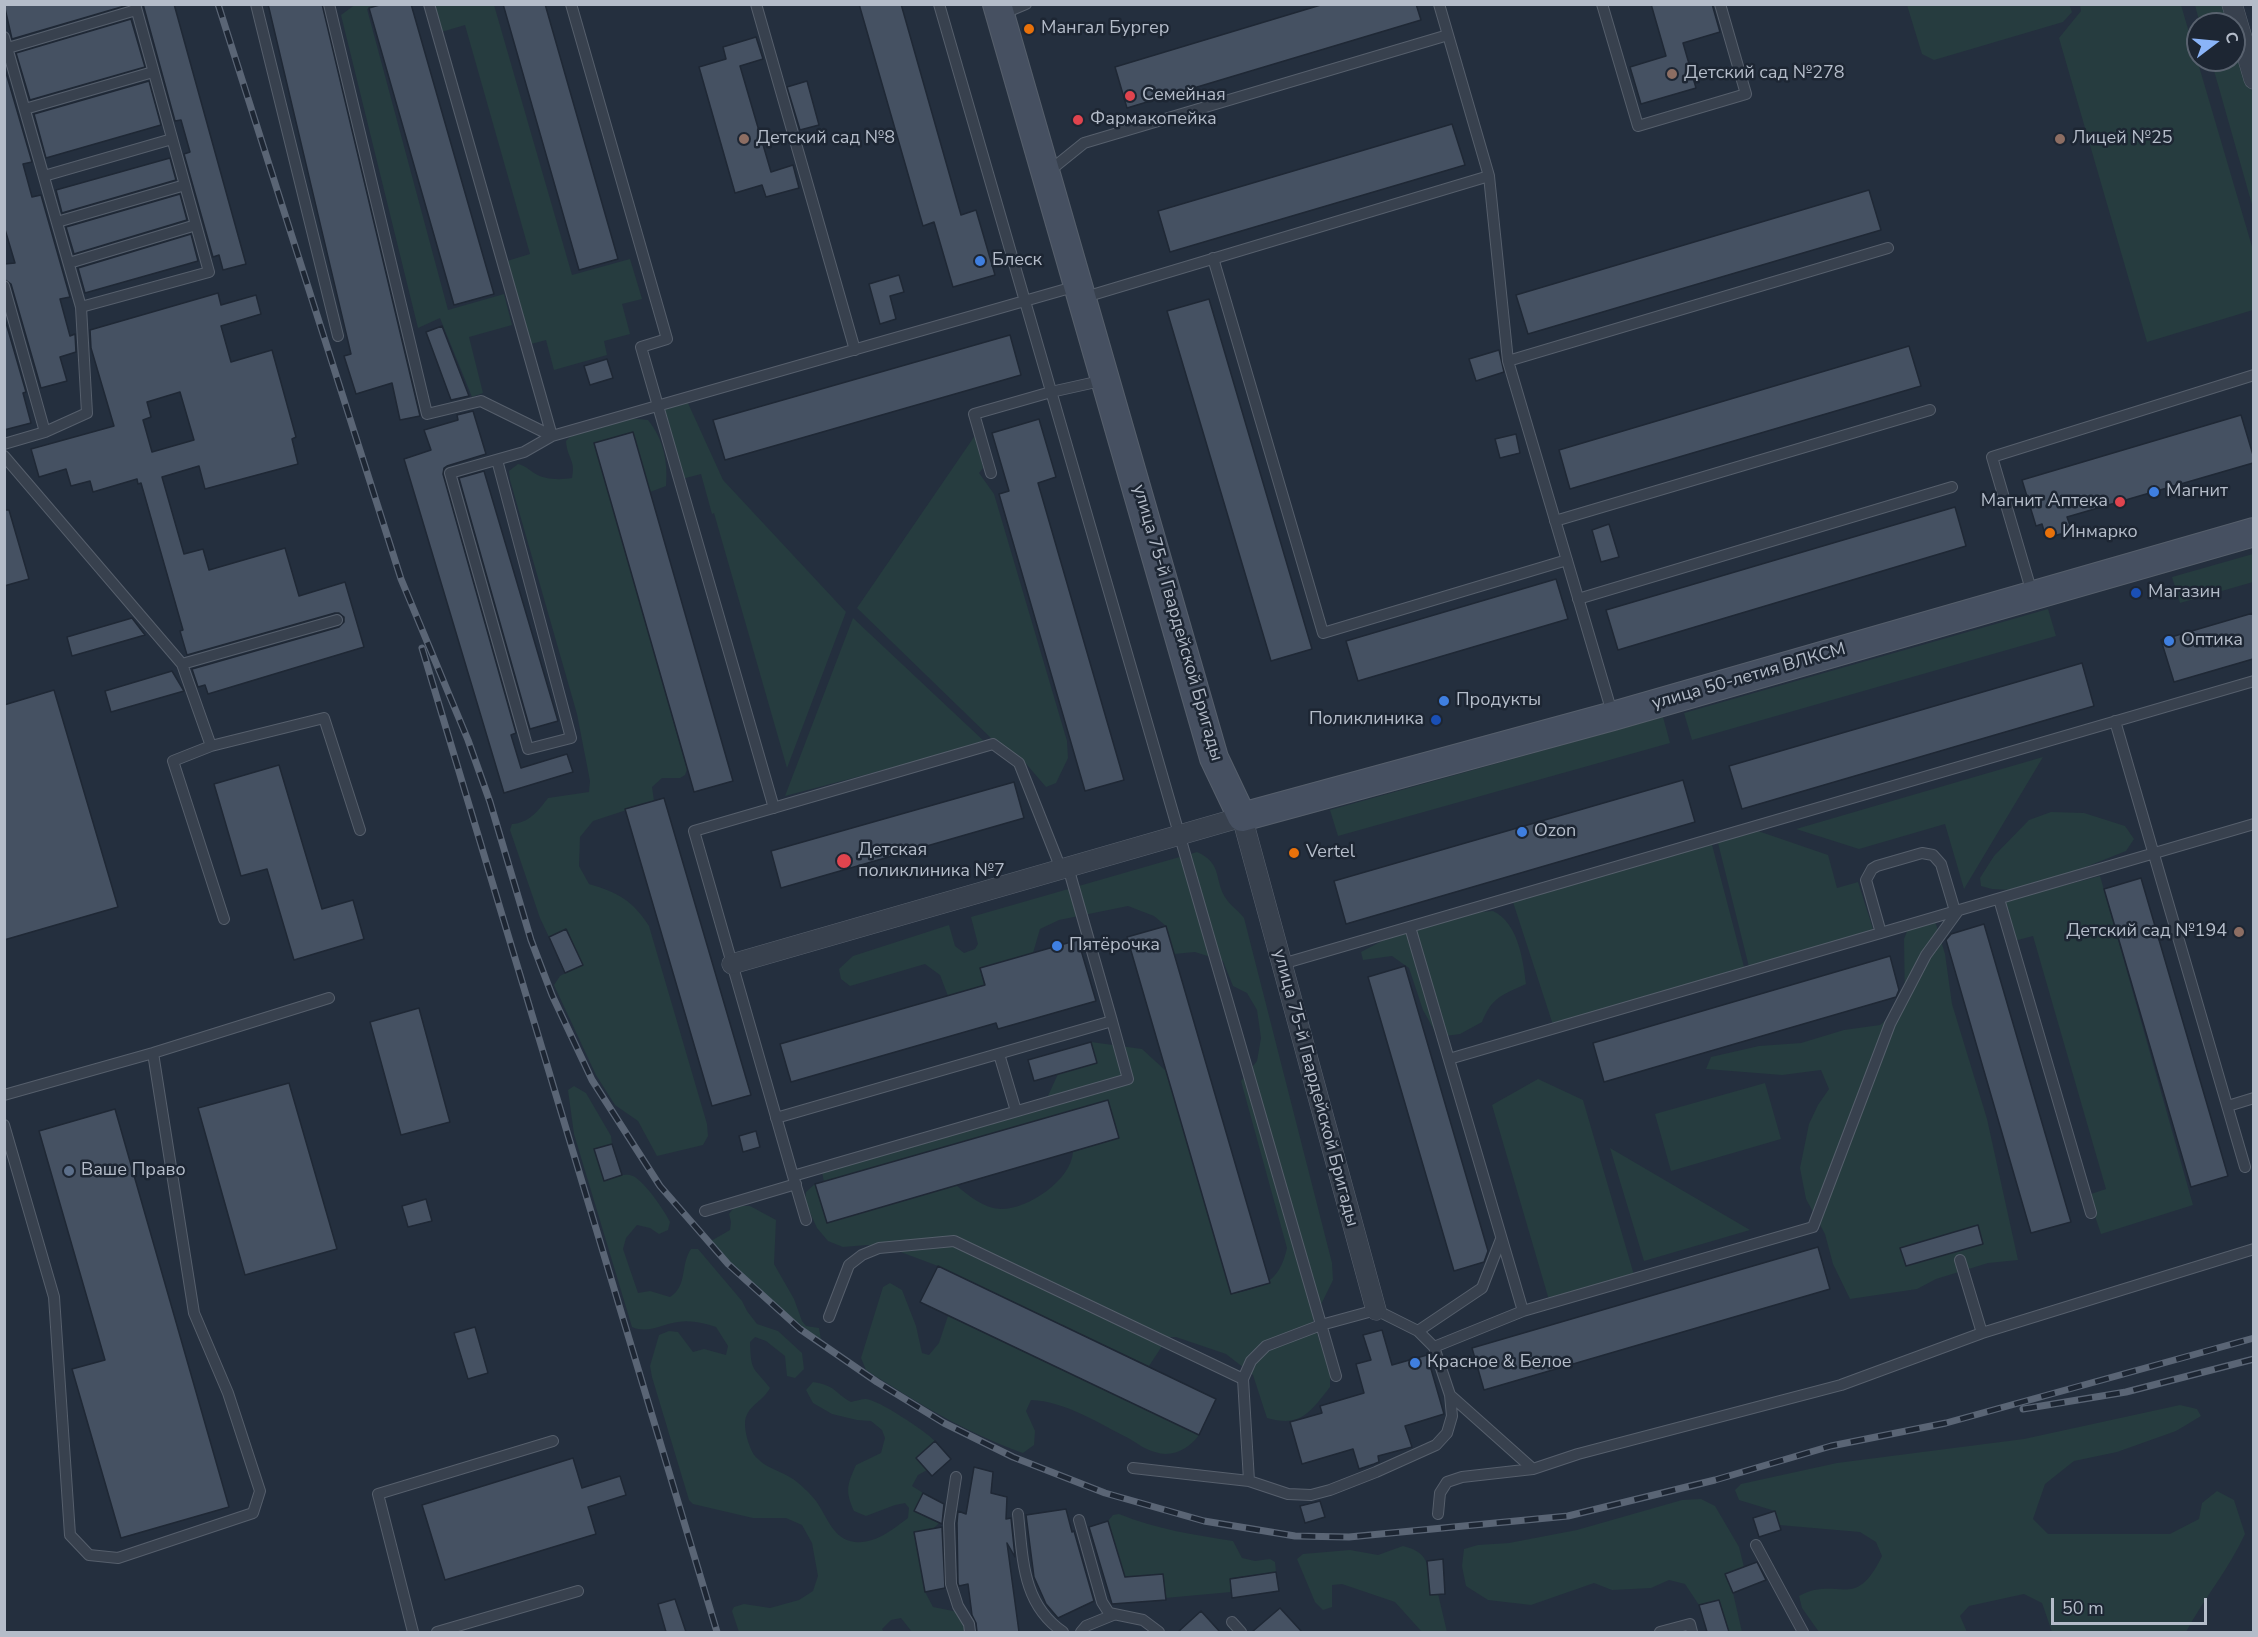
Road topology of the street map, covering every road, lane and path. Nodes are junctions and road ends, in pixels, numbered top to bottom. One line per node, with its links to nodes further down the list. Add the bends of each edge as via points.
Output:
1 (256, 4): 33 (lane)
2 (329, 4): 42 (lane, via 427,414 482,401)
3 (429, 4): 42 (lane)
4 (571, 4): 39 (lane, via 668,339 641,347)
5 (756, 4): 34 (lane)
6 (939, 4): 31 (lane)
7 (1439, 4): 13 (lane)
8 (1602, 4): 9 (lane, via 1638,126 1746,94)
9 (1720, 4)
10 (2232, 4): 15 (street)
11 (136, 7): 14 (lane); 16 (lane)
12 (1008, 8): 20 (main road, улица 75-й Гвардейской Бригады)
13 (1448, 35): 20 (lane, via 1084,143); 22 (lane)
14 (6, 43): 18 (lane)
15 (2249, 49): 17 (street)
16 (153, 72): 18 (lane); 19 (lane)
17 (2253, 79)
18 (25, 109): 21 (lane)
19 (172, 139): 21 (lane); 23 (lane)
20 (1045, 173): 30 (main road, улица 75-й Гвардейской Бригады)
21 (44, 176): 24 (lane)
22 (1490, 176): 27 (lane); 35 (lane)
23 (185, 185): 24 (lane); 25 (lane)
24 (57, 222): 28 (lane)
25 (196, 225): 28 (lane); 32 (lane, via 209,272)
26 (1888, 248): 35 (lane)
27 (1213, 258): 30 (lane); 50 (lane, via 1323,633)
28 (69, 263): 32 (lane)
29 (4, 286): 41 (lane)
30 (1080, 292): 31 (lane); 37 (main road, улица 75-й Гвардейской Бригады)
31 (1024, 301): 34 (lane); 38 (lane)
32 (81, 308): 41 (lane, via 87,414)
33 (339, 336)
34 (855, 350): 39 (lane)
35 (1508, 361): 48 (lane)
36 (2253, 375): 51 (lane, via 1992,457)
37 (1105, 380): 38 (lane); 60 (main road, улица 75-й Гвардейской Бригады, via 1215,758)
38 (1051, 392): 46 (lane, via 974,414); 63 (lane)
39 (658, 406): 42 (lane); 59 (lane)
40 (1930, 410): 48 (lane)
41 (45, 432): 43 (lane)
42 (552, 436): 45 (lane, via 524,452)
43 (4, 444)
44 (4, 456): 54 (lane)
45 (497, 460): 45 (lane, via 450,473 528,749 571,738)
46 (991, 473)
47 (1953, 488): 52 (lane)
48 (1555, 521): 50 (lane)
49 (2253, 532): 51 (main road, улица 50-летия ВЛКСМ)
50 (1567, 560): 52 (lane)
51 (2033, 596): 56 (main road, улица 50-летия ВЛКСМ)
52 (1578, 598): 56 (lane)
53 (337, 620): 54 (lane)
54 (182, 664): 58 (lane)
55 (2253, 681): 57 (lane)
56 (1613, 716): 60 (main road, улица 50-летия ВЛКСМ)
57 (2115, 721): 64 (lane); 69 (lane)
58 (211, 746): 62 (lane, via 324,718); 68 (lane, via 173,761)
59 (774, 808): 65 (lane, via 993,744 1019,763); 71 (lane, via 694,831)
60 (1242, 817): 63 (street); 72 (street, улица 75-й Гвардейской Бригады)
61 (2253, 824): 64 (lane)
62 (360, 830)
63 (1179, 835): 65 (street); 95 (lane)
64 (2154, 853): 66 (lane); 80 (lane)
65 (1064, 868): 71 (street); 74 (lane)
66 (1999, 899): 67 (lane); 87 (lane)
67 (1957, 911): 70 (lane); 70 (lane, via 1938,858 1928,853 1899,860 1872,869 1866,880); 93 (lane, via 1926,955 1890,1024 1812,1227)
68 (224, 919)
69 (1410, 927): 72 (lane); 77 (lane)
70 (1881, 933): 77 (lane)
71 (732, 964): 82 (lane)
72 (1282, 964): 92 (street, улица 75-й Гвардейской Бригады)
73 (329, 998): 75 (lane)
74 (1112, 1021): 76 (lane); 81 (lane, via 1128,1079)
75 (153, 1053): 78 (lane); 83 (lane, via 194,1313 228,1393 260,1491 253,1513 118,1558 89,1555 70,1535 54,1297)
76 (999, 1054): 81 (lane); 82 (lane)
77 (1449, 1059): 89 (lane)
78 (4, 1095)
79 (2253, 1098): 80 (lane)
80 (2228, 1106): 84 (lane)
81 (1016, 1111): 85 (lane)
82 (776, 1118): 85 (lane)
83 (4, 1125)
84 (2245, 1167)
85 (794, 1180): 86 (lane); 88 (lane)
86 (705, 1211)
87 (2091, 1213)
88 (806, 1220)
89 (1501, 1239): 93 (lane); 96 (lane, via 1482,1288)
90 (2253, 1249): 97 (lane)
91 (1960, 1260): 97 (lane)
92 (1376, 1310): 95 (lane); 96 (lane)
93 (1522, 1311): 98 (lane)
94 (829, 1317): 100 (lane, via 849,1266 862,1255 879,1248 954,1242)
95 (1321, 1325): 99 (lane); 100 (lane, via 1266,1346 1251,1361)
96 (1418, 1331): 98 (lane)
97 (1982, 1333): 104 (lane, via 1841,1385)
98 (1434, 1347): 101 (lane)
99 (1336, 1376)
100 (1243, 1379): 106 (lane)
101 (1450, 1395): 104 (lane); 106 (lane, via 1452,1416 1447,1433 1437,1445 1415,1456 1311,1495 1288,1494)
102 (554, 1441): 114 (lane, via 378,1494)
103 (1134, 1468): 106 (lane)
104 (1533, 1469): 108 (lane, via 1447,1482 1440,1493)
105 (956, 1477): 116 (lane, via 949,1524 951,1584)
106 (1249, 1481)
107 (1018, 1514): 117 (lane, via 1024,1572 1036,1606 1048,1622)
108 (1438, 1514)
109 (1079, 1520): 112 (lane, via 1102,1602)
110 (1756, 1545): 123 (lane)
111 (578, 1591): 115 (lane)
112 (1113, 1615): 118 (lane); 119 (lane, via 1143,1620)
113 (1232, 1622): 120 (lane)
114 (413, 1632)
115 (437, 1632)
116 (970, 1632)
117 (1063, 1632)
118 (1081, 1632)
119 (1159, 1632)
120 (1242, 1632)
121 (1660, 1632): 122 (lane, via 1690,1624)
122 (1692, 1632)
123 (1803, 1632)

